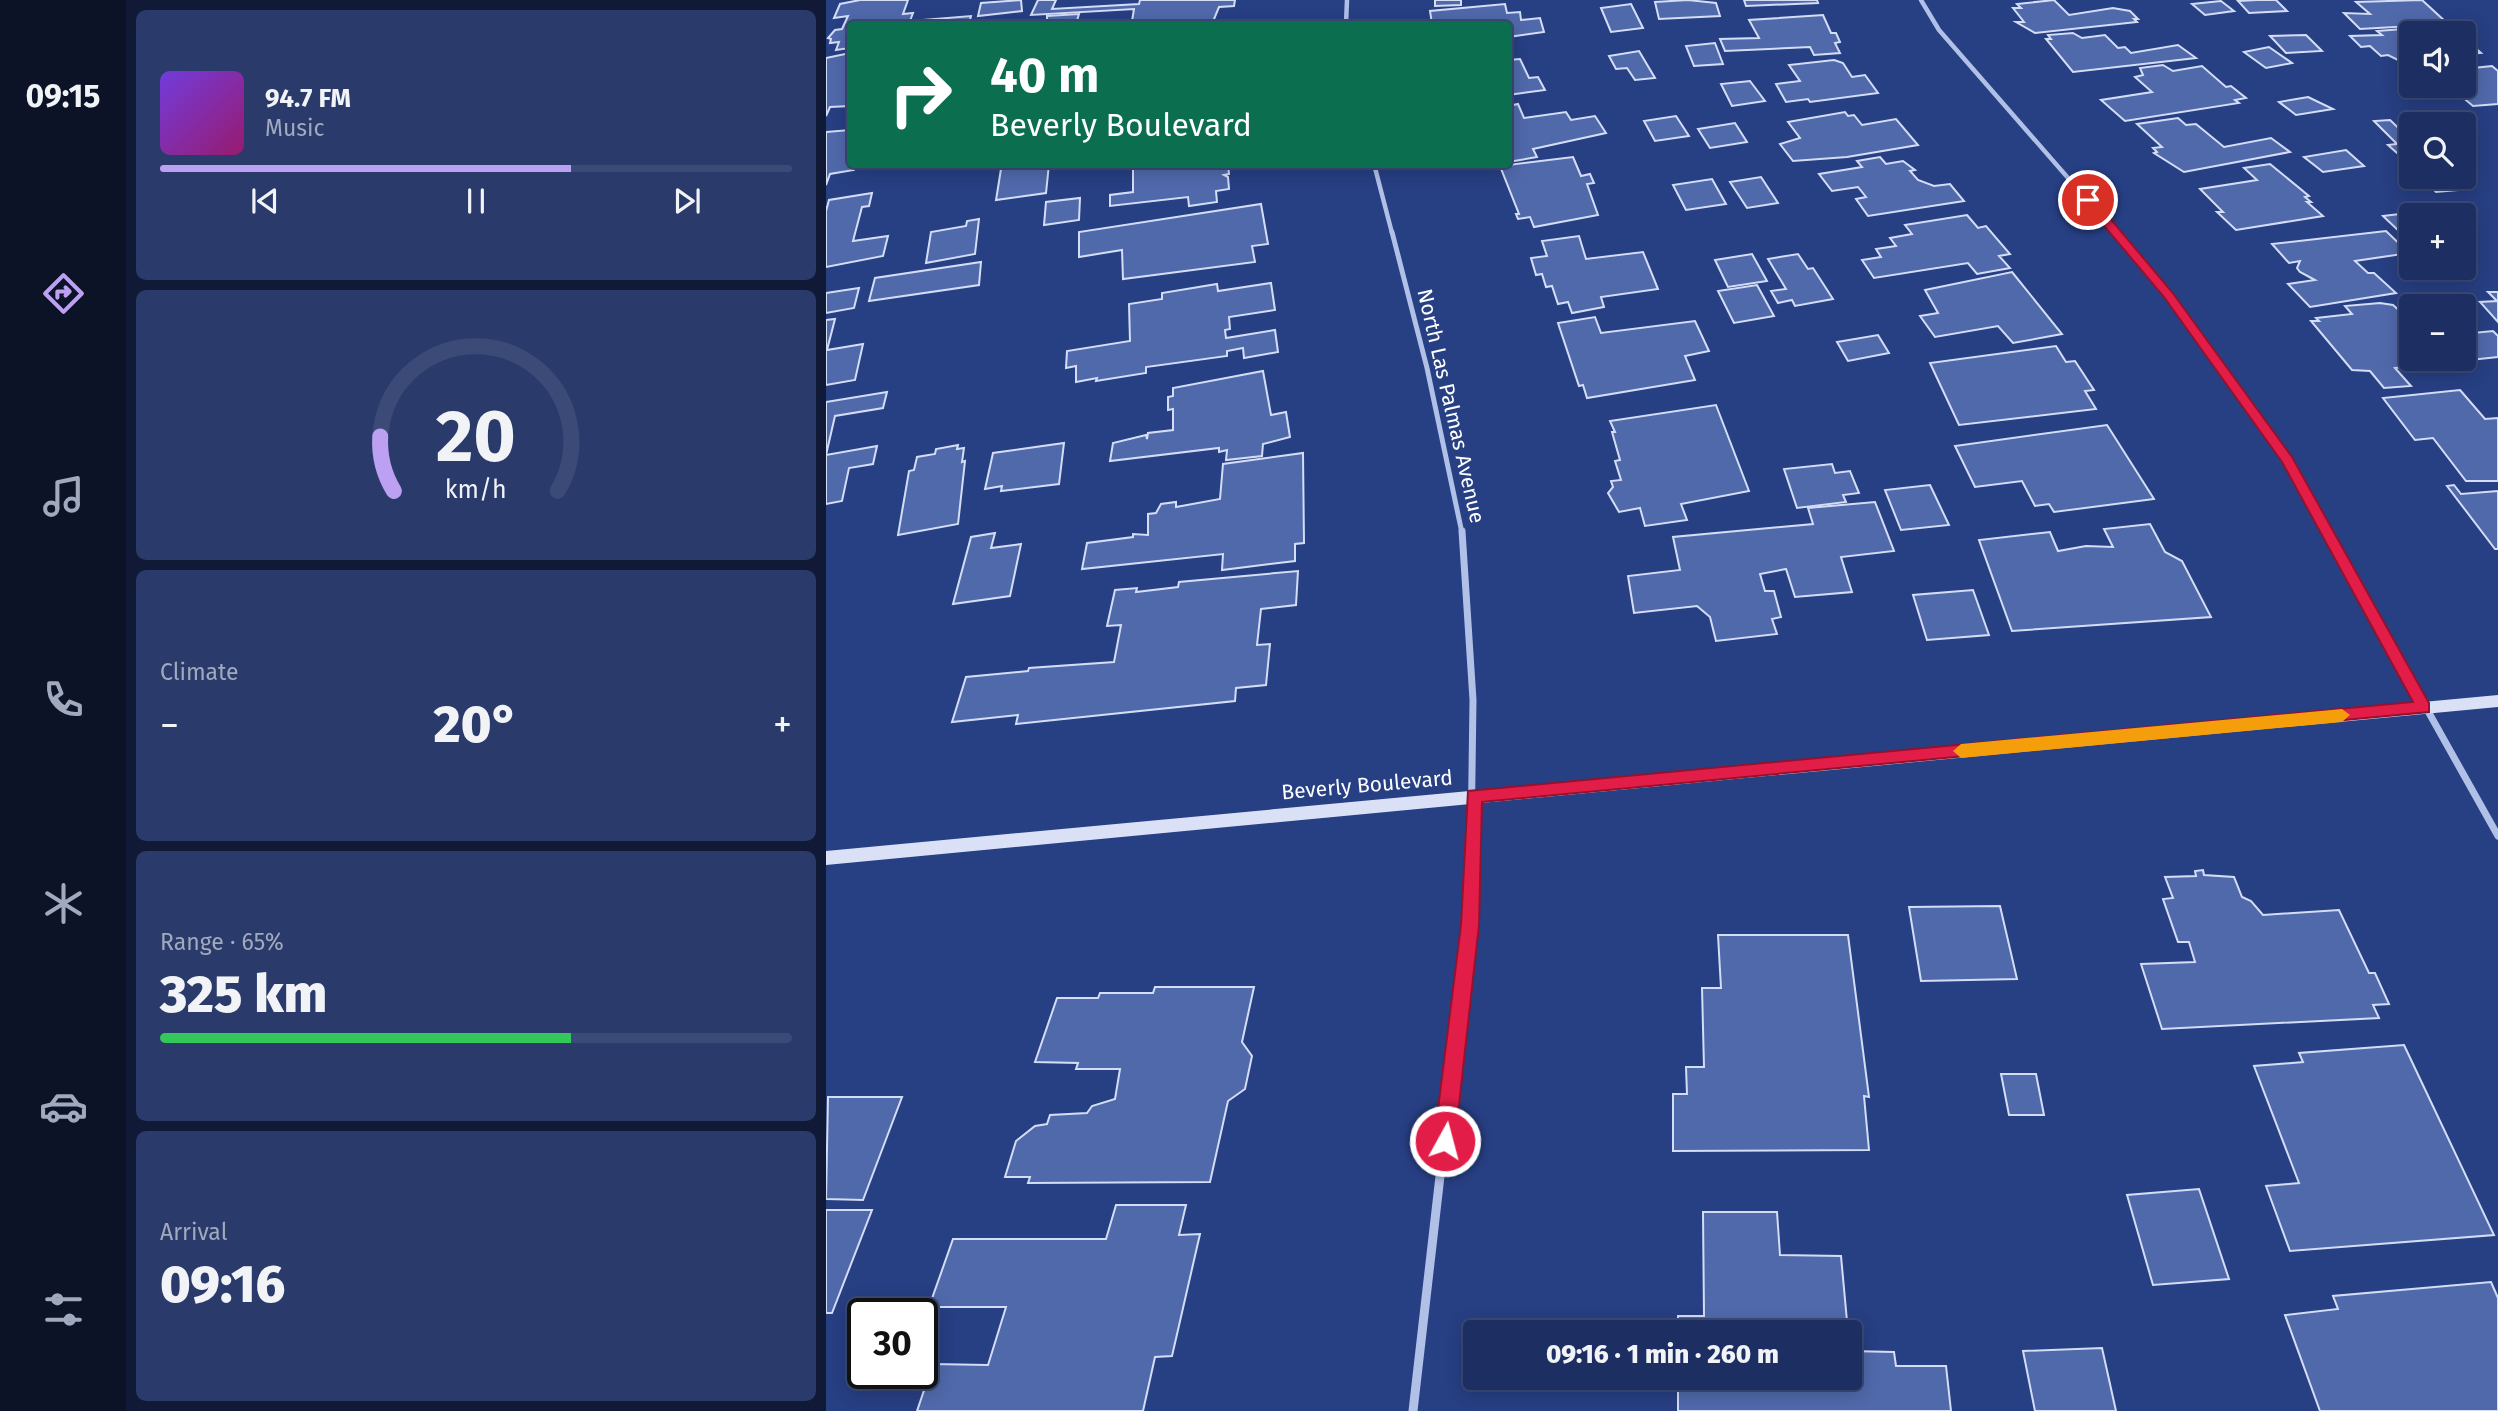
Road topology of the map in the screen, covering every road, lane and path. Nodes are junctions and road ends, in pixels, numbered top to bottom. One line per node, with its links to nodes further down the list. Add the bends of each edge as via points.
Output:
1 (1347, 0): 3 (street)
2 (1921, 0): 6 (street, via 1939,30 2168,295 2287,460)
3 (1346, 21)
4 (1375, 168): 7 (street, North Las Palmas Avenue, via 1461,517)
5 (2498, 701): 6 (main road, Beverly Boulevard)
6 (2424, 707): 7 (main road, Beverly Boulevard); 8 (street)
7 (1474, 796): 9 (main road, Beverly Boulevard); 10 (street, North Las Palmas Avenue, via 1470,925)
8 (2498, 836)
9 (826, 858)
10 (1413, 1411)

